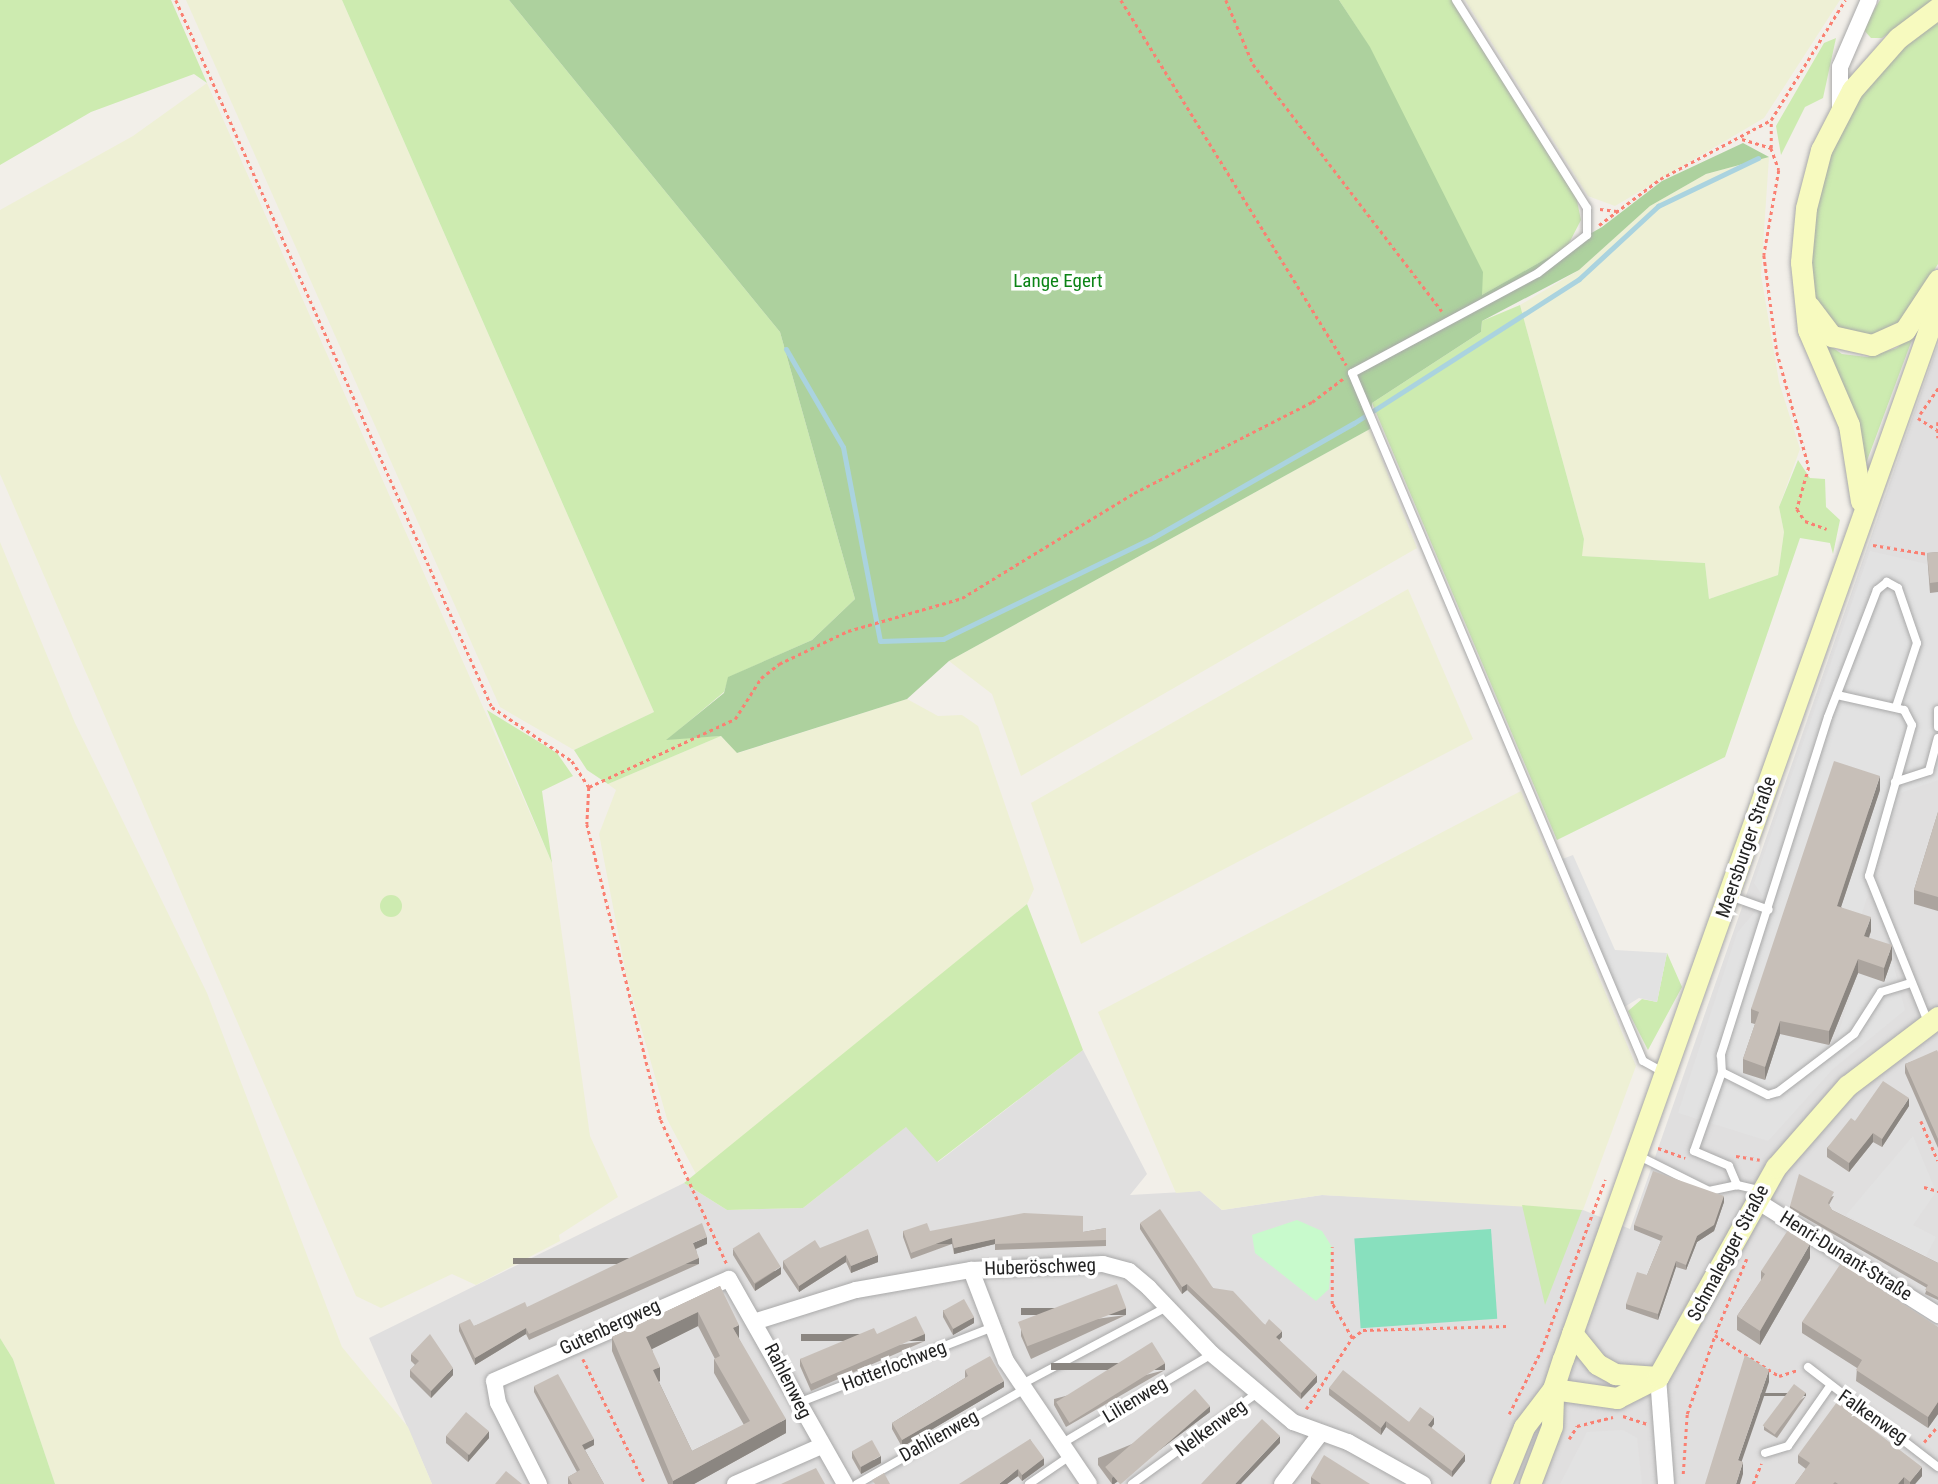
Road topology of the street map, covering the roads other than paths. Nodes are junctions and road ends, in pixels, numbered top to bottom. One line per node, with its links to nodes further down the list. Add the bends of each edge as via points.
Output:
1 (1455, 0): 22 (lane, via 1587,208 1587,235 1538,273 1352,373 1643,1061)
2 (1868, 0): 4 (street, via 1840,67)
3 (1938, 8): 4 (street, via 1879,56)
4 (1840, 108): 6 (street, via 1809,190 1802,244)
5 (1938, 280): 6 (street, via 1905,330 1872,345 1832,336)
6 (1805, 299): 10 (street, via 1808,330 1849,425)
7 (1938, 304): 9 (street, Meersburger Straße)
8 (1938, 325): 9 (street)
9 (1922, 344): 10 (street, Meersburger Straße)
10 (1861, 508): 17 (street, Meersburger Straße)
11 (1837, 695): 12 (lane); 12 (lane, via 1877,590 1887,582 1898,588 1917,643); 18 (lane)
12 (1896, 707): 16 (lane, Schmalegger Straße, via 1912,725)
13 (1938, 710): 14 (lane)
14 (1938, 727)
15 (1938, 738): 16 (lane, via 1929,771)
16 (1895, 782): 19 (lane, Schmalegger Straße, via 1869,876)
17 (1729, 896): 18 (lane); 22 (street, Meersburger Straße)
18 (1769, 911): 21 (lane, via 1721,1055)
19 (1908, 984): 20 (lane, Schmalegger Straße); 21 (lane, via 1881,992 1854,1034 1778,1092 1768,1095)
20 (1933, 1020): 25 (street, Schmalegger Straße, via 1847,1086)
21 (1722, 1072): 24 (lane, via 1694,1151 1729,1166)
22 (1667, 1073): 23 (street, Meersburger Straße)
23 (1639, 1156): 24 (lane, via 1709,1191); 32 (street, Meersburger Straße)
24 (1737, 1185): 25 (lane)
25 (1757, 1194): 29 (street, Henri-Dunant-Straße); 35 (street, Schmalegger Straße)
26 (971, 1270): 28 (street, Huberöschweg, via 1103,1264 1129,1271); 30 (street, Huberöschweg, via 856,1290); 31 (street)
27 (729, 1279): 30 (street, Rahlenweg); 46 (street, Gutenbergweg, via 494,1381 498,1403)
28 (1167, 1307): 33 (street, Huberöschweg); 37 (lane, Dahlienweg)
29 (1938, 1315)
30 (757, 1321): 40 (street, Rahlenweg)
31 (990, 1328): 37 (street); 40 (lane, Hotterlochweg)
32 (1572, 1333): 35 (street, via 1597,1364 1615,1374); 38 (street, Meersburger Straße)
33 (1212, 1354): 39 (street, Huberöschweg); 43 (lane, Lilienweg)
34 (1808, 1367): 36 (lane, Falkenweg)
35 (1658, 1377): 38 (street, via 1617,1398); 57 (street)
36 (1830, 1386): 44 (lane, via 1788,1446); 45 (lane, Falkenweg)
37 (1021, 1388): 43 (street); 49 (lane, Dahlienweg)
38 (1553, 1389): 55 (street, Meersburger Straße, via 1524,1427); 56 (street, Meersburger Straße, via 1552,1426)
39 (1256, 1394): 41 (street, Huberöschweg, via 1296,1423); 52 (lane, Nelkenweg)
40 (798, 1403): 42 (street, Rahlenweg)
41 (1321, 1433): 53 (street); 54 (street, Huberöschweg)
42 (821, 1446): 47 (street); 48 (street, Rahlenweg)
43 (1063, 1452): 50 (lane, Lilienweg); 51 (street)
44 (1765, 1453)
45 (1938, 1467)
46 (539, 1484)
47 (735, 1484)
48 (845, 1484)
49 (857, 1484)
50 (1029, 1484)
51 (1089, 1484)
52 (1132, 1484)
53 (1282, 1484)
54 (1423, 1484)
55 (1501, 1484)
56 (1530, 1484)
57 (1666, 1484)

